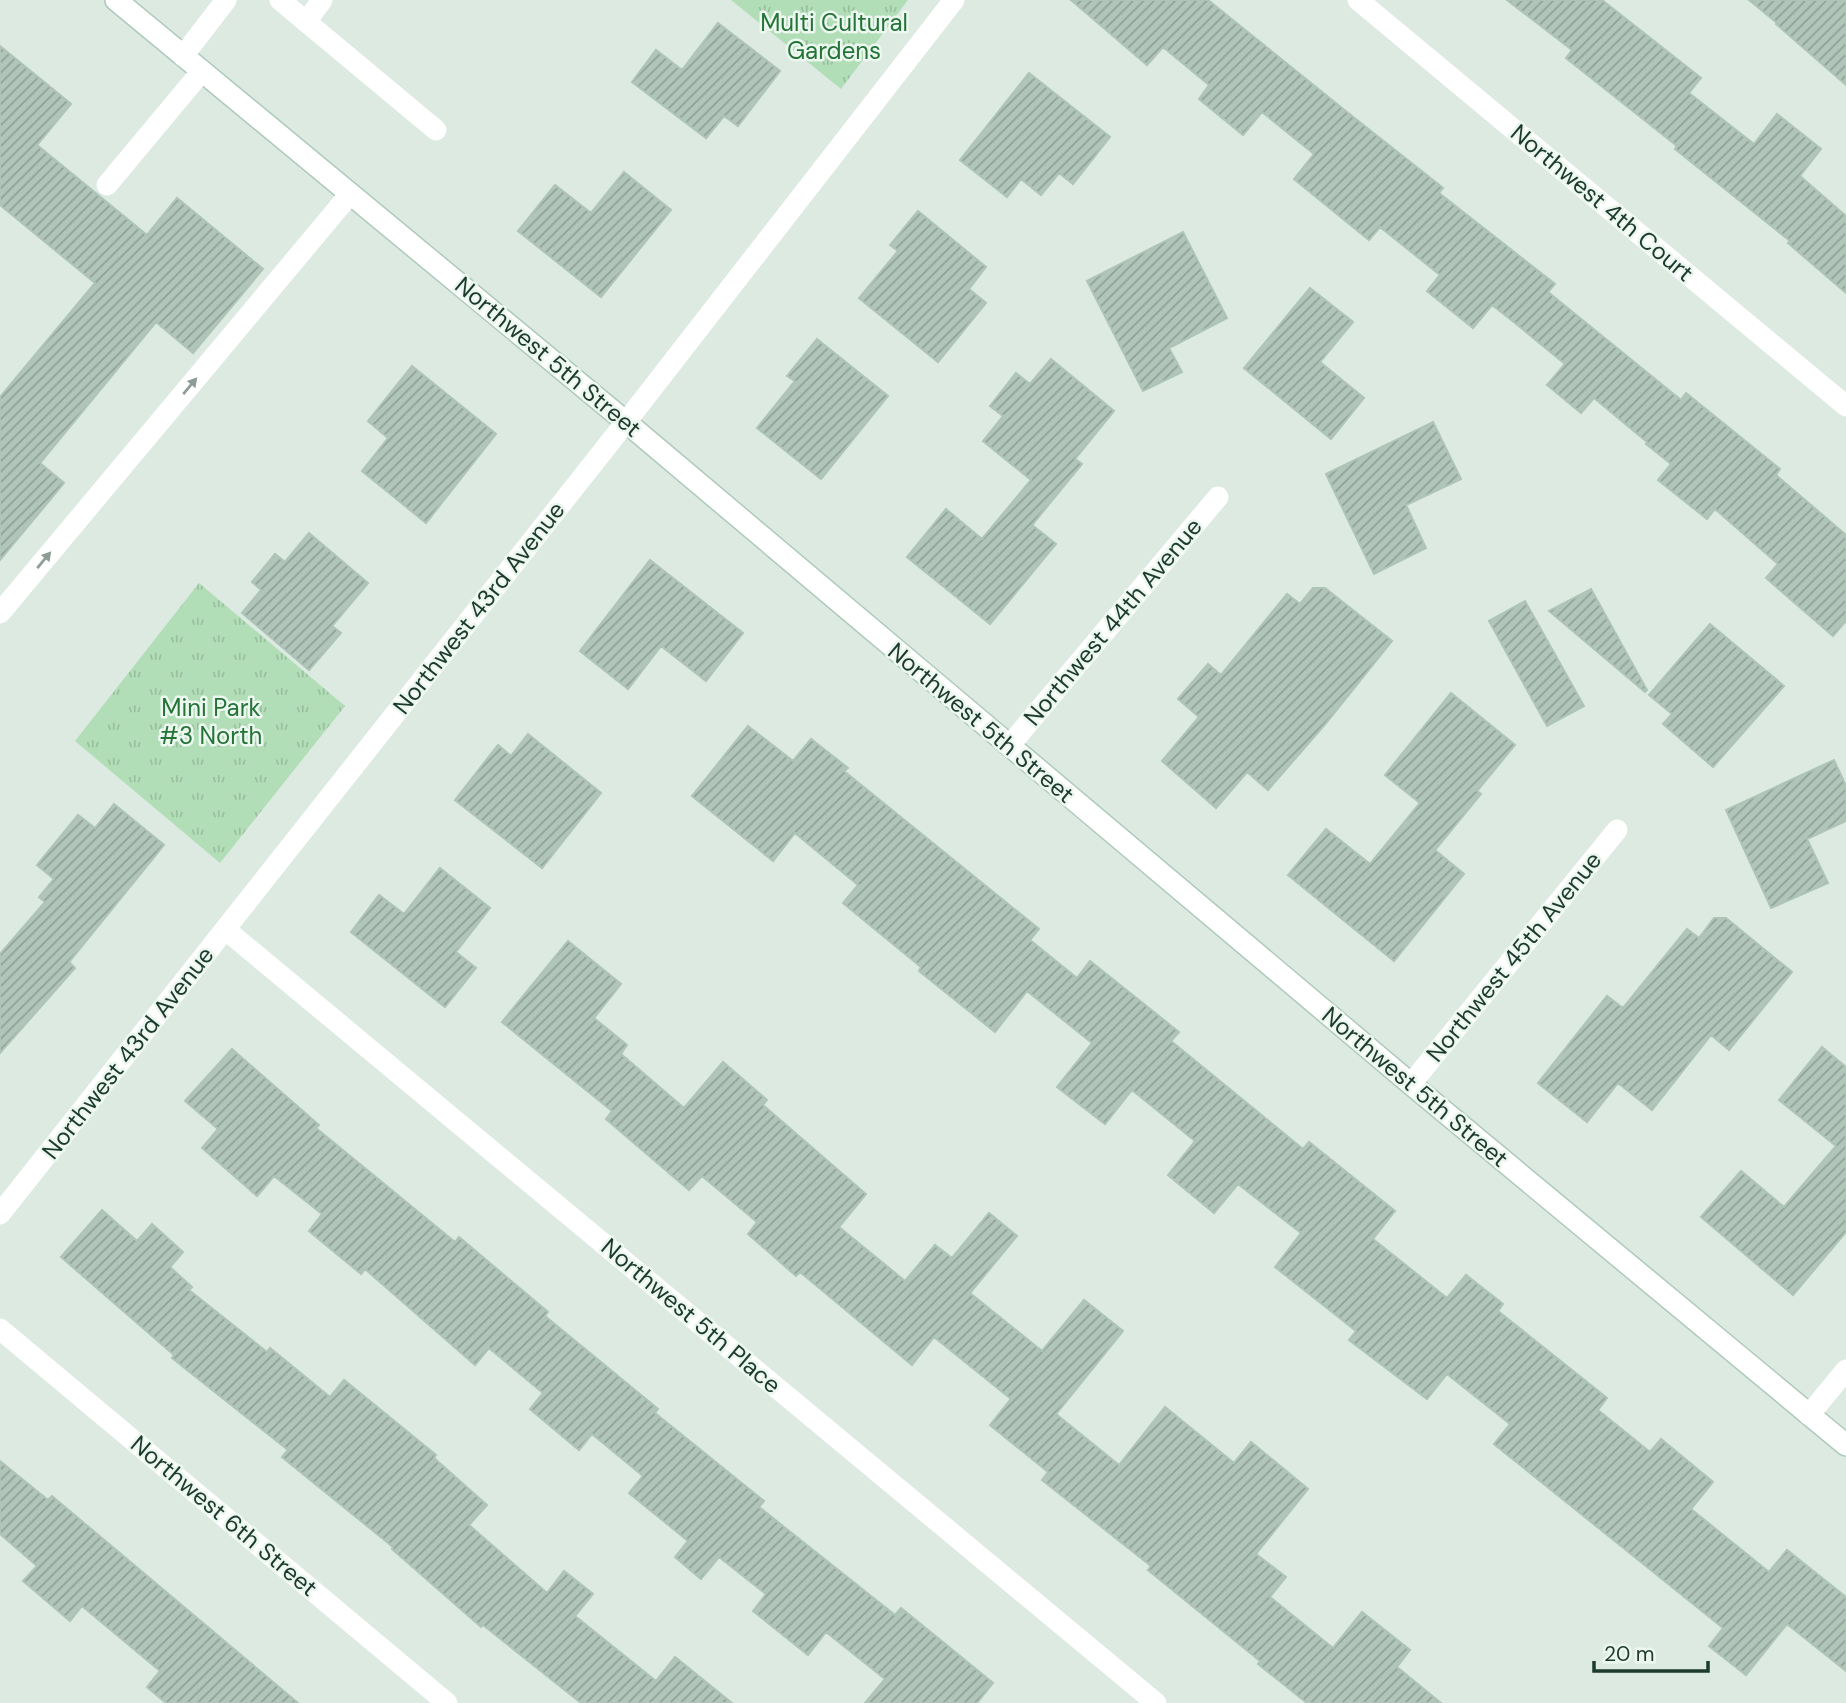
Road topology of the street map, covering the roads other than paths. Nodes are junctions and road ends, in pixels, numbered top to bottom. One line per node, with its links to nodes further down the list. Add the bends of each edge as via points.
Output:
1 (116, 0): 8 (street, Northwest 5th Street)
2 (226, 0): 8 (street)
3 (280, 0): 7 (street)
4 (322, 0): 7 (street)
5 (954, 0): 14 (street, Northwest 43rd Avenue)
6 (1358, 0): 13 (street, Northwest 4th Court)
7 (306, 22): 10 (street)
8 (183, 55): 9 (street, Northwest 5th Street)
9 (202, 71): 11 (street); 12 (street, Northwest 5th Street)
10 (436, 130)
11 (107, 185)
12 (351, 194): 14 (street, Northwest 5th Street); 16 (street, one-way to 12)
13 (1846, 406)
14 (626, 422): 17 (street, Northwest 5th Street); 19 (street, Northwest 43rd Avenue)
15 (1218, 497): 17 (street, Northwest 44th Avenue)
16 (0, 612)
17 (1009, 746): 20 (street, Northwest 5th Street)
18 (1617, 830): 20 (street, Northwest 45th Avenue)
19 (226, 930): 21 (street, Northwest 43rd Avenue); 27 (street, Northwest 5th Place)
20 (1410, 1084): 24 (street, Northwest 5th Street)
21 (0, 1214)
22 (0, 1329): 26 (street, Northwest 6th Street)
23 (1846, 1370): 24 (street)
24 (1809, 1415): 25 (street, Northwest 5th Street)
25 (1846, 1446)
26 (447, 1703)
27 (1156, 1703)

